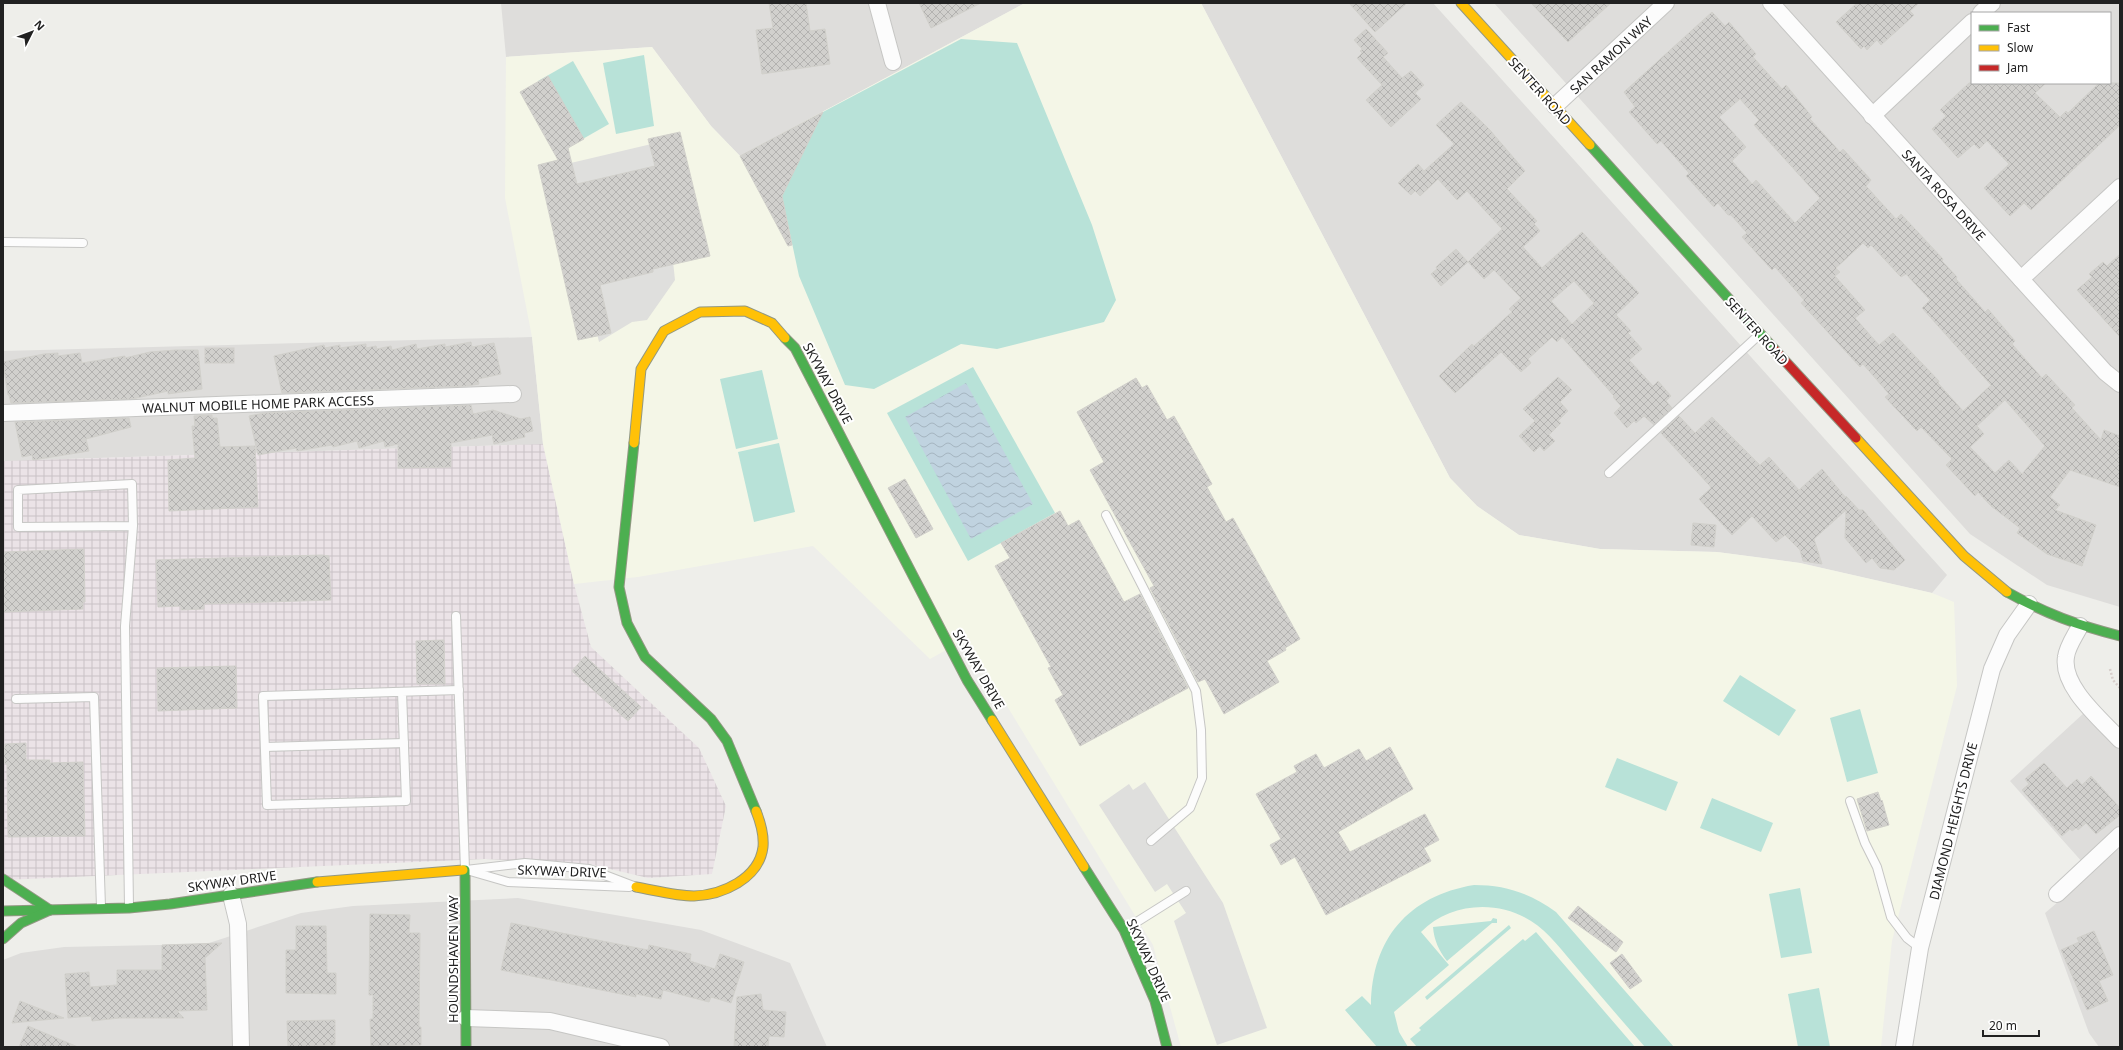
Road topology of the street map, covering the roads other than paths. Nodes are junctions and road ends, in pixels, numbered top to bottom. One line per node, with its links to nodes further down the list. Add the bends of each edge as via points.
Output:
1 (877, 3): 8 (street)
2 (1462, 3): 9 (street, SENTER ROAD)
3 (1666, 3): 9 (street, SAN RAMON WAY)
4 (1771, 3): 10 (street, SANTA ROSA DRIVE)
5 (1992, 3): 6 (street)
6 (1982, 12)
7 (1971, 23): 10 (street)
8 (893, 62)
9 (1555, 106): 15 (street, SENTER ROAD)
10 (1872, 116): 14 (street, SANTA ROSA DRIVE)
11 (2120, 187): 14 (street)
12 (3, 242): 13 (lane)
13 (83, 243)
14 (2021, 279): 16 (street, SANTA ROSA DRIVE, via 2105,372)
15 (1760, 334): 19 (lane); 22 (street, SENTER ROAD, via 1948,540 1991,580)
16 (2120, 384)
17 (513, 394): 18 (street, WALNUT MOBILE HOME PARK ACCESS)
18 (3, 413)
19 (1609, 473)
20 (1106, 515): 34 (lane, via 1196,691 1201,730 1202,778 1190,808)
21 (133, 526): 21 (lane, via 132,484 18,490 18,527); 41 (lane, via 125,626)
22 (2029, 604): 24 (street, SENTER ROAD); 47 (street, DIAMOND HEIGHTS DRIVE, via 2007,635 1995,659)
23 (456, 616): 26 (lane)
24 (2080, 626): 25 (street, SENTER ROAD); 29 (street, via 2065,658 2068,676 2078,694)
25 (2120, 636)
26 (459, 690): 27 (lane); 35 (lane)
27 (402, 692): 30 (lane); 31 (lane, via 264,696)
28 (16, 699): 42 (lane, via 94,697)
29 (2120, 740)
30 (404, 743): 31 (lane); 31 (lane, via 406,801 267,805)
31 (265, 747)
32 (1850, 801): 47 (lane, via 1865,843 1877,866 1891,917 1907,938)
33 (2120, 835): 39 (street)
34 (1151, 841)
35 (465, 870): 37 (lane, SKYWAY DRIVE, via 508,882); 37 (lane, SKYWAY DRIVE, via 525,863 589,869); 40 (street, SKYWAY DRIVE, via 325,881); 48 (street, HOUNDSHAVEN WAY)
36 (3, 879): 43 (street)
37 (636, 887): 45 (street, SKYWAY DRIVE, via 693,896 713,894 740,883 754,867 763,847 760,821 727,741 711,719 646,657 627,623 619,588 641,369 664,331 700,312 745,311 772,323 795,348 967,680)
38 (1186, 891): 45 (lane)
39 (2057, 894)
40 (231, 895): 41 (street, SKYWAY DRIVE); 49 (street, via 238,924)
41 (128, 908): 42 (street, SKYWAY DRIVE)
42 (101, 909): 43 (street, SKYWAY DRIVE)
43 (50, 910): 44 (street, SKYWAY DRIVE); 46 (street, via 22,923)
44 (3, 911)
45 (1124, 930): 52 (street, SKYWAY DRIVE, via 1155,1001)
46 (3, 939)
47 (1920, 948): 53 (street, DIAMOND HEIGHTS DRIVE)
48 (466, 1018): 50 (street, HOUNDSHAVEN WAY); 51 (street, via 550,1021)
49 (241, 1047)
50 (466, 1047)
51 (661, 1047)
52 (1166, 1047)
53 (1904, 1047)

